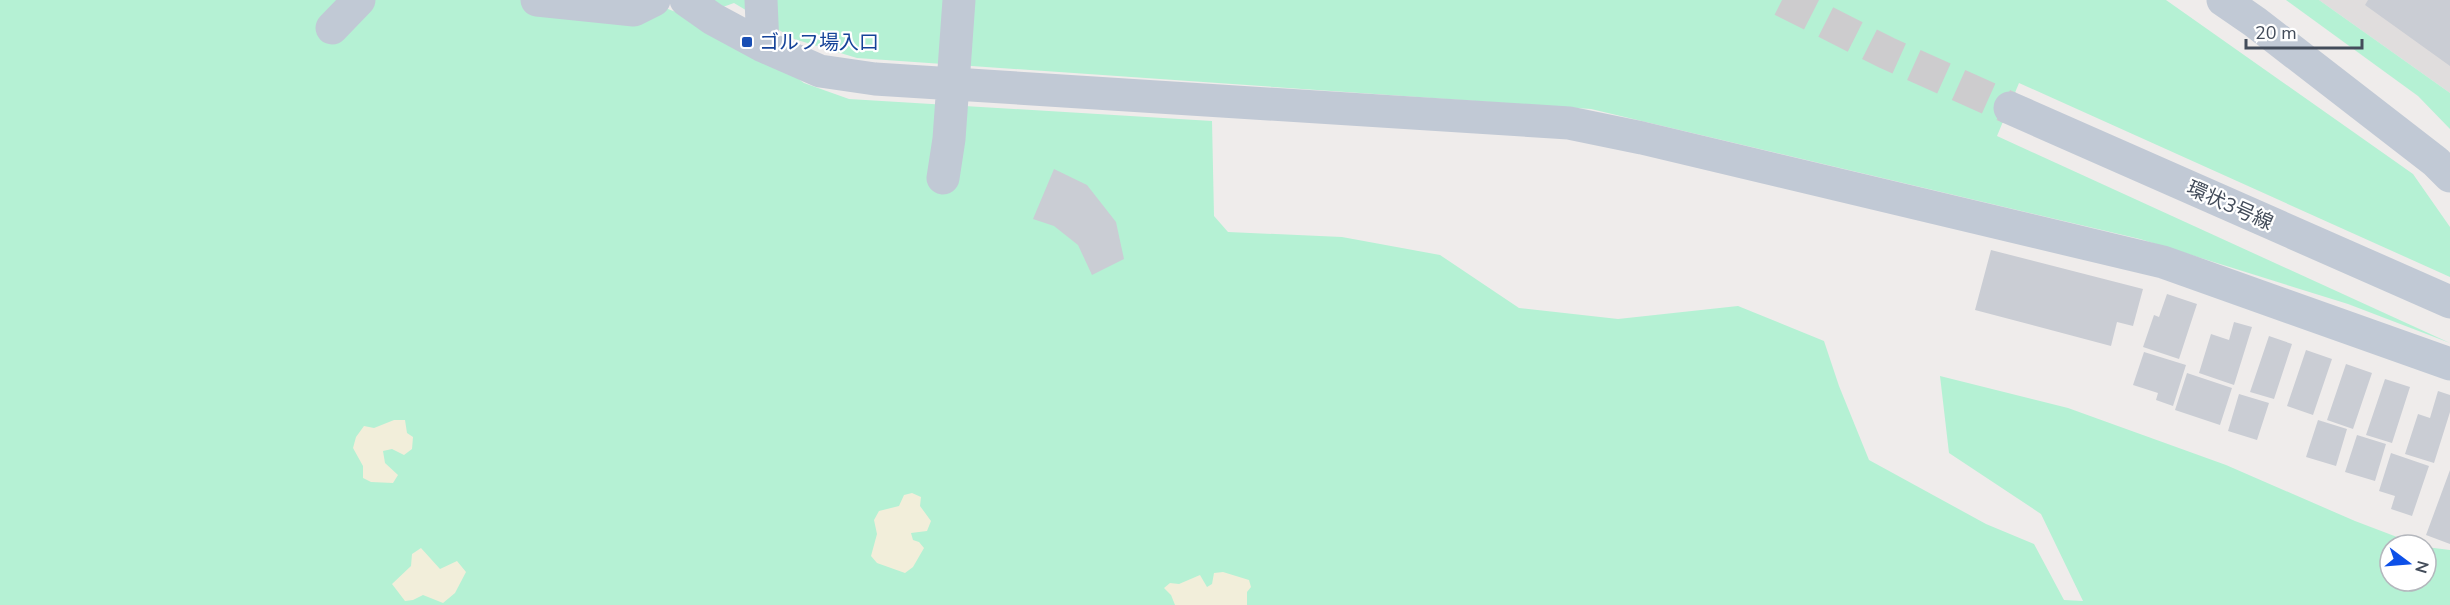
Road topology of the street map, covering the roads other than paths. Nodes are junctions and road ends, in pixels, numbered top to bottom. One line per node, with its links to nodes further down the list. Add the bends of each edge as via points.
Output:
1 (359, 0): 8 (street)
2 (537, 0): 3 (street, via 634,10)
3 (654, 0)
4 (686, 0): 9 (street)
5 (761, 0): 9 (street)
6 (2223, 0): 11 (street)
7 (958, 15): 12 (street)
8 (332, 28)
9 (763, 46): 14 (street, via 820,71 875,79 1569,123 2163,262)
10 (2010, 108): 13 (street, 環状3号線)
11 (2450, 176)
12 (943, 178)
13 (2450, 302)
14 (2450, 364)

